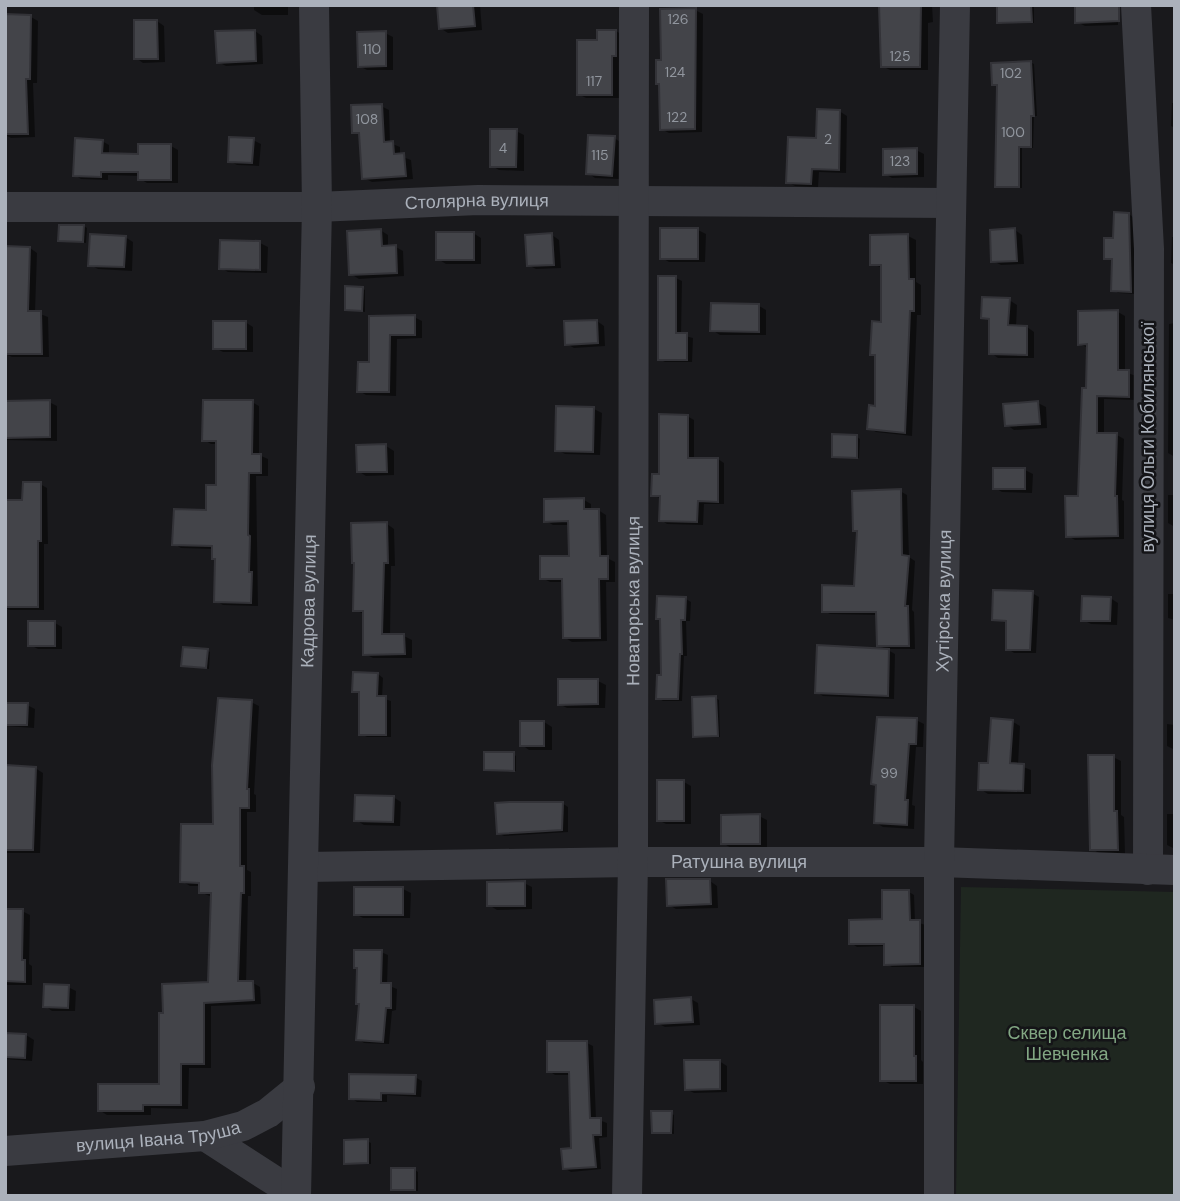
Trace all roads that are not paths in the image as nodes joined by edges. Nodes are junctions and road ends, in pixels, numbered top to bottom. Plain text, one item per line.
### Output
1 (314, 5) edge
2 (634, 5) edge
3 (955, 5) edge
4 (1136, 5) edge
5 (632, 201) junction
6 (950, 203) junction
7 (5, 207) edge
8 (317, 207) junction
9 (632, 862) junction
10 (939, 862) junction
11 (305, 867) junction
12 (1161, 870) edge
13 (300, 1087) junction
14 (205, 1136) junction
15 (5, 1151) edge
16 (289, 1196) edge
17 (296, 1196) edge
18 (627, 1196) edge
19 (939, 1196) edge

1 - 8 street, Кадрова вулиця
2 - 5 street, Новаторська вулиця
3 - 6 street, Хутірська вулиця
4 - 12 street, вулиця Ольги Кобилянської
5 - 6 street, Столярна вулиця
5 - 8 street, Столярна вулиця
5 - 9 street, Новаторська вулиця
6 - 10 street, Хутірська вулиця
7 - 8 street, Столярна вулиця
8 - 11 street, Кадрова вулиця
9 - 10 street, Ратушна вулиця
9 - 11 street, Ратушна вулиця
9 - 18 street, Новаторська вулиця
10 - 12 street, Ратушна вулиця
10 - 19 street, Хутірська вулиця
11 - 13 street, Кадрова вулиця
13 - 14 street, вулиця Івана Труша
13 - 17 street, Кадрова вулиця
14 - 15 street, вулиця Івана Труша
14 - 16 street

